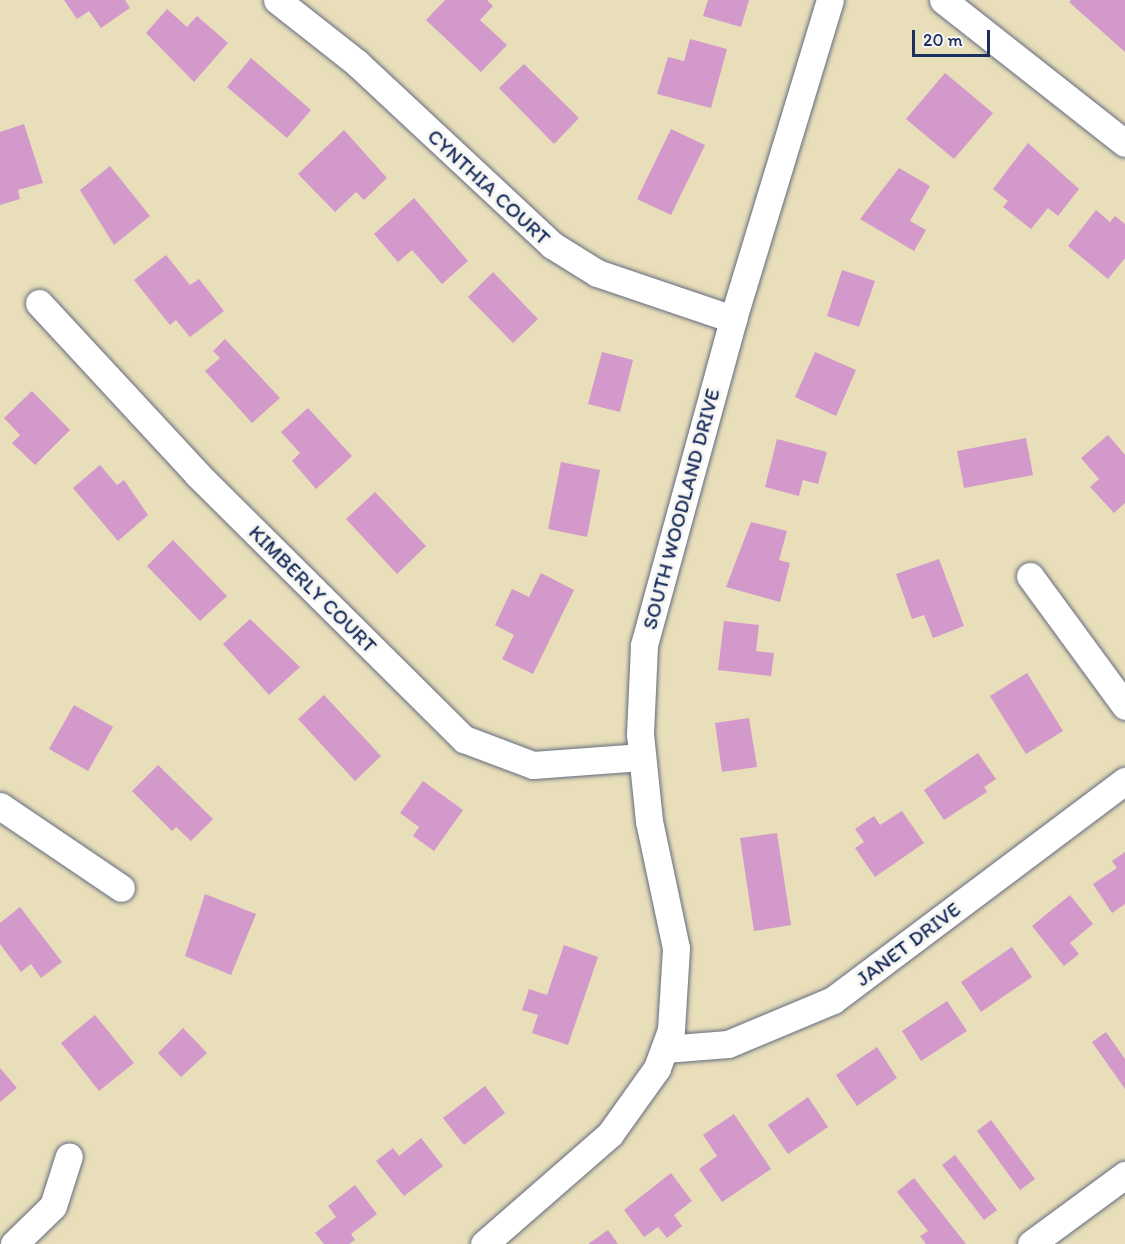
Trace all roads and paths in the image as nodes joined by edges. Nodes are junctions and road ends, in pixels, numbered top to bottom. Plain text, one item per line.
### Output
1 (277, 0) edge
2 (830, 0) edge
3 (943, 0) edge
4 (1125, 143) edge
5 (39, 303) dead end
6 (733, 318) junction
7 (1030, 576) dead end
8 (1125, 706) edge
9 (642, 757) junction
10 (1125, 781) edge
11 (0, 807) edge
12 (121, 888) dead end
13 (665, 1049) junction
14 (69, 1156) dead end
15 (1125, 1175) edge
16 (14, 1244) edge
17 (484, 1244) edge
18 (1031, 1244) edge

1 - 6 street, CYNTHIA COURT
2 - 6 street, SOUTH WOODLAND DRIVE
3 - 4 street
5 - 9 street, KIMBERLY COURT
6 - 9 street, SOUTH WOODLAND DRIVE
7 - 8 street
9 - 13 street, SOUTH WOODLAND DRIVE
10 - 13 street, JANET DRIVE
11 - 12 street
13 - 17 street, SOUTH WOODLAND DRIVE
14 - 16 street
15 - 18 street

